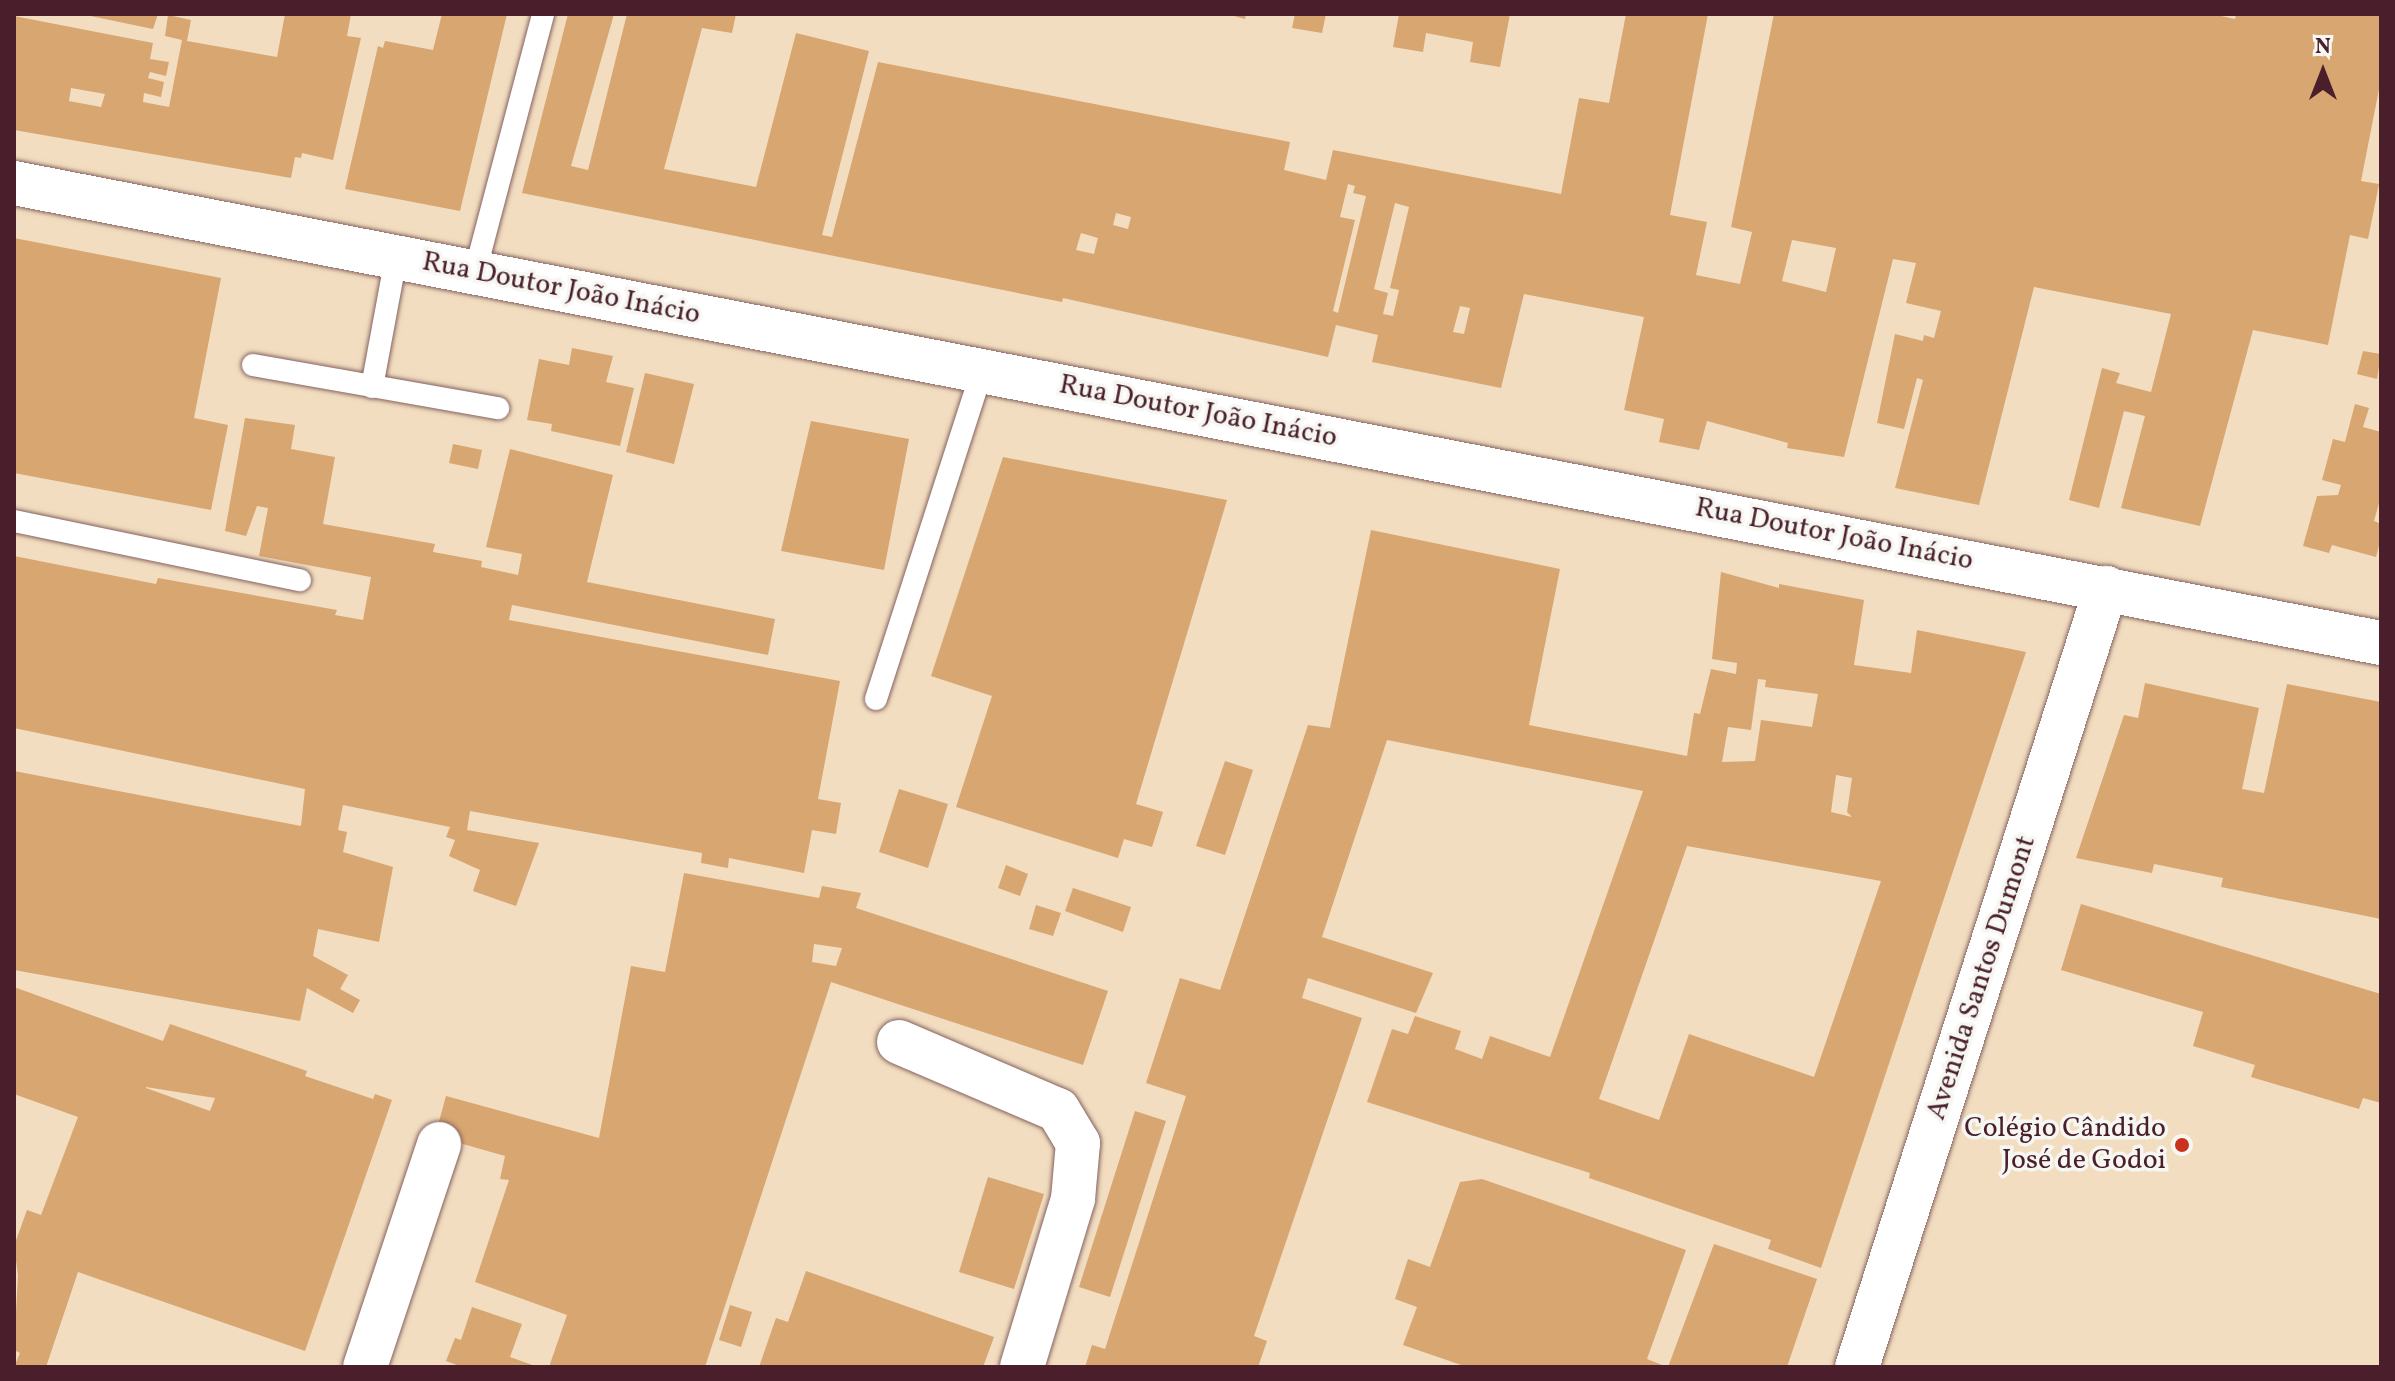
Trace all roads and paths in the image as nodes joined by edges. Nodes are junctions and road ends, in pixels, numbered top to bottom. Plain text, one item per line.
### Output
1 (543, 14) edge
2 (14, 183) edge
3 (396, 258) junction
4 (475, 272) junction
5 (253, 365) dead end
6 (982, 370) junction
7 (372, 387) junction
8 (498, 408) dead end
9 (14, 521) edge
10 (300, 580) dead end
11 (2106, 588) junction
12 (2381, 643) edge
13 (876, 699) dead end
14 (899, 1042) dead end
15 (439, 1144) dead end
16 (365, 1367) edge
17 (1022, 1367) edge
18 (1857, 1367) edge

1 - 4 lane
2 - 3 street, Rua Doutor João Inácio
3 - 4 street, Rua Doutor João Inácio
3 - 7 lane
4 - 6 street, Rua Doutor João Inácio
5 - 7 lane
6 - 11 street, Rua Doutor João Inácio
6 - 13 lane
7 - 8 lane
9 - 10 lane
11 - 12 street, Rua Doutor João Inácio
11 - 18 street, Avenida Santos Dumont
14 - 17 street
15 - 16 street

